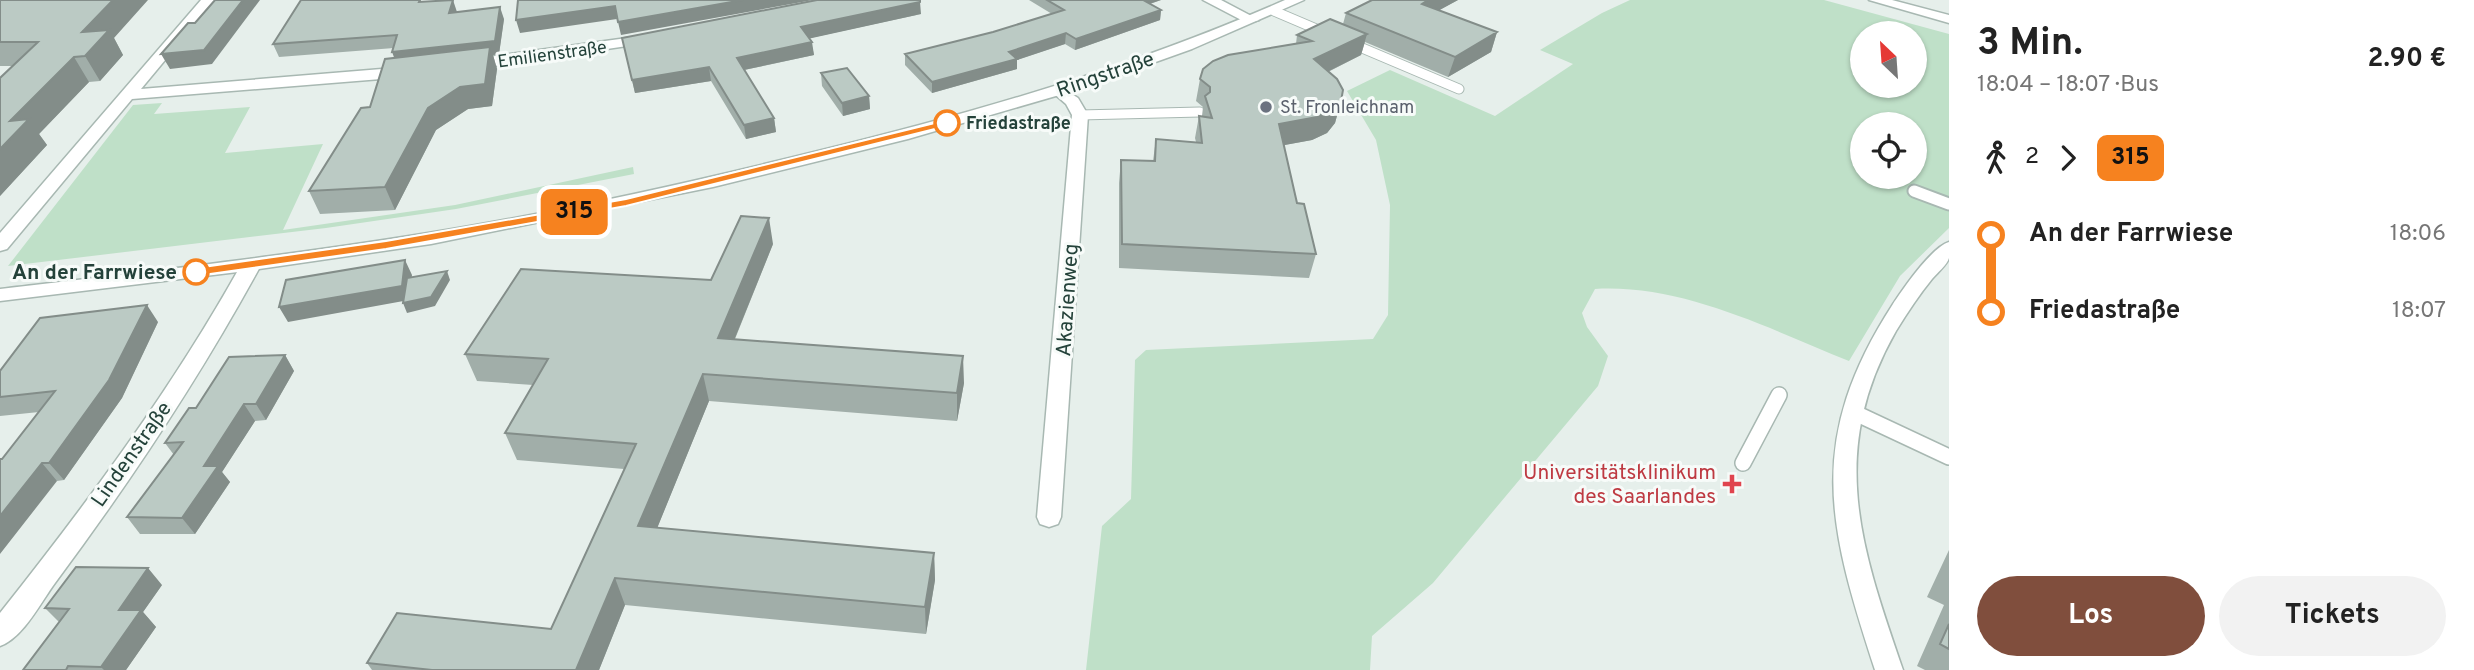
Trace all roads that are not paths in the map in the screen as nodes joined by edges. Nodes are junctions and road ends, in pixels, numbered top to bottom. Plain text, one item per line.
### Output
1 (208, 0) edge
2 (1210, 0) edge
3 (1297, 0) edge
4 (1876, 0) edge
5 (1916, 0) edge
6 (1949, 9) edge
7 (1273, 11) junction
8 (1949, 19) edge
9 (1252, 20) junction
10 (663, 36) edge
11 (449, 67) edge
12 (423, 70) edge
13 (1459, 89) dead end
14 (1059, 91) junction
15 (126, 95) junction
16 (1199, 113) edge
17 (1080, 115) junction
18 (1914, 191) dead end
19 (1949, 204) edge
20 (0, 245) edge
21 (1946, 256) edge
22 (251, 265) junction
23 (0, 295) edge
24 (1779, 395) dead end
25 (1853, 412) junction
26 (1949, 457) edge
27 (1743, 463) dead end
28 (1049, 517) dead end
29 (0, 634) edge
30 (1889, 670) edge

1 - 15 street
2 - 9 street
3 - 7 street, Ringstraße
4 - 8 street
5 - 6 street
7 - 9 street, Ringstraße
7 - 13 lane
9 - 14 street, Ringstraße
10 - 11 street, Emilienstraße
12 - 15 street
14 - 17 street
14 - 22 street, Ringstraße
15 - 20 street
16 - 17 lane
17 - 28 street, Akazienweg
18 - 19 lane
21 - 25 street
22 - 23 street, Ringstraße
22 - 29 street, Lindenstraße
24 - 27 lane
25 - 26 lane
25 - 30 street

